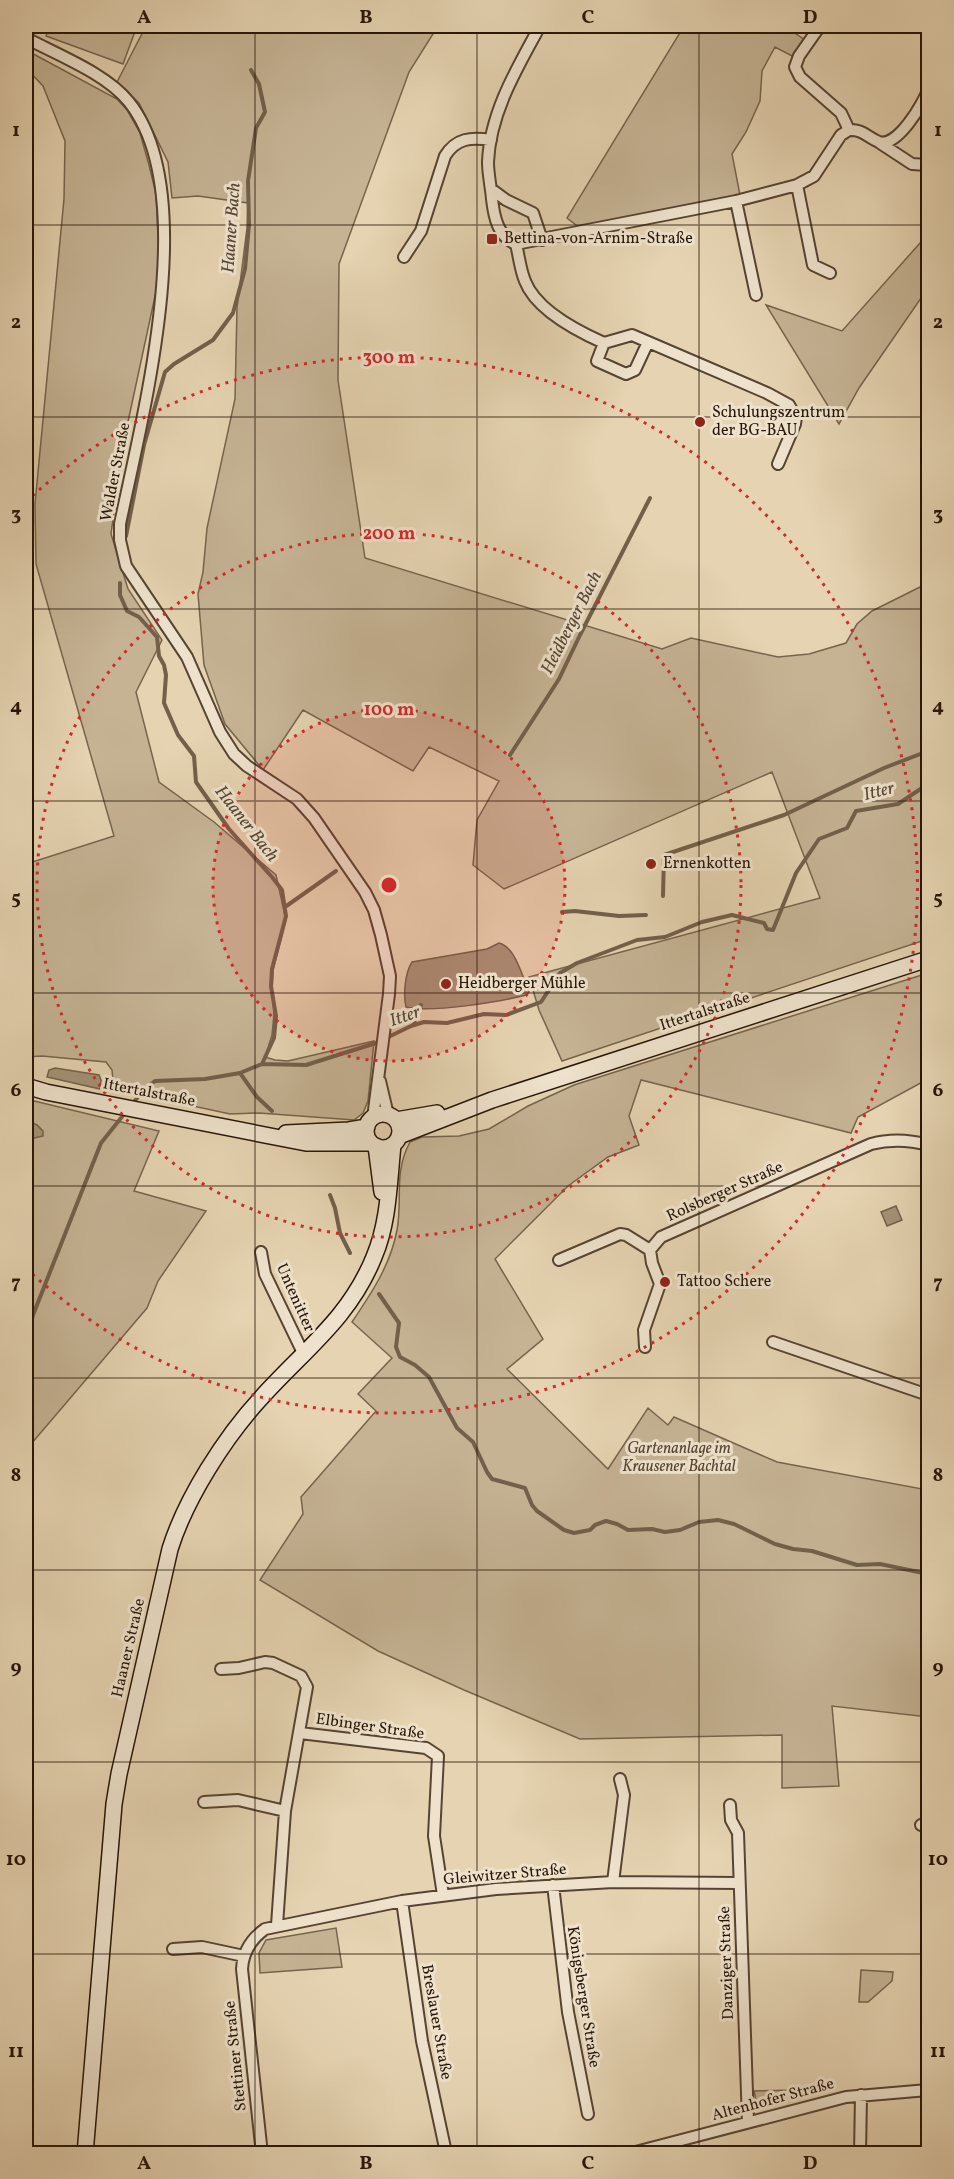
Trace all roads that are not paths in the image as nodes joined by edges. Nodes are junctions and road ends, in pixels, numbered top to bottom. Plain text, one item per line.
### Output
1 (540, 26) edge
2 (820, 26) edge
3 (26, 38) edge
4 (928, 90) edge
5 (849, 130) junction
6 (491, 140) junction
7 (880, 143) junction
8 (927, 165) edge
9 (797, 185) junction
10 (491, 189) junction
11 (736, 201) junction
12 (543, 240) junction
13 (516, 244) junction
14 (404, 257) dead end
15 (830, 273) dead end
16 (756, 295) dead end
17 (648, 342) junction
18 (604, 343) junction
19 (777, 464) dead end
20 (928, 959) edge
21 (378, 1075) junction
22 (26, 1086) edge
23 (492, 1100) junction
24 (392, 1118) junction
25 (370, 1122) junction
26 (265, 1134) junction
27 (396, 1140) junction
28 (373, 1144) junction
29 (928, 1145) edge
30 (386, 1219) junction
31 (650, 1250) junction
32 (261, 1252) dead end
33 (559, 1260) dead end
34 (773, 1342) dead end
35 (645, 1347) dead end
36 (304, 1355) junction
37 (928, 1395) edge
38 (221, 1669) dead end
39 (300, 1732) junction
40 (620, 1779) dead end
41 (204, 1802) dead end
42 (730, 1805) dead end
43 (285, 1811) junction
44 (613, 1882) junction
45 (739, 1883) junction
46 (554, 1885) junction
47 (443, 1895) junction
48 (402, 1901) junction
49 (277, 1925) junction
50 (172, 1949) dead end
51 (244, 1956) junction
52 (928, 2090) edge
53 (861, 2095) junction
54 (588, 2114) dead end
55 (748, 2122) junction
56 (445, 2148) dead end
57 (85, 2154) edge
58 (262, 2154) edge
59 (628, 2154) edge
60 (860, 2154) edge

1 - 6 street
2 - 5 street
3 - 21 street, Walder Straße
4 - 7 street
5 - 7 street
5 - 9 street
6 - 10 street
6 - 14 street
7 - 8 street
9 - 11 street
9 - 15 street
10 - 12 street
10 - 13 street
11 - 12 street
11 - 16 street
12 - 13 street
13 - 18 street
17 - 18 street
17 - 18 street
17 - 19 street
20 - 23 main road, Ittertalstraße
21 - 24 street
21 - 25 street
22 - 26 main road, Ittertalstraße
23 - 24 main road, Ittertalstraße
23 - 27 main road, Ittertalstraße
24 - 25 main road, Ittertalstraße
24 - 27 main road
25 - 26 main road, Ittertalstraße
25 - 28 main road
26 - 28 main road, Ittertalstraße
27 - 28 main road, Ittertalstraße
27 - 30 main road, Haaner Straße
28 - 30 main road, Haaner Straße
29 - 31 street, Rolsberger Straße
30 - 36 main road, Haaner Straße
31 - 33 street
31 - 35 street
32 - 36 street, Untenitter
34 - 37 street
36 - 57 main road, Haaner Straße
38 - 39 street
39 - 43 street
39 - 47 street, Elbinger Straße
40 - 44 street
41 - 43 street
42 - 45 street, Danziger Straße
43 - 49 street
44 - 45 street, Gleiwitzer Straße
44 - 46 street, Gleiwitzer Straße
45 - 55 street, Danziger Straße
46 - 47 street, Gleiwitzer Straße
46 - 54 street, Königsberger Straße
47 - 48 street, Gleiwitzer Straße
48 - 49 street, Gleiwitzer Straße
48 - 56 street, Breslauer Straße
49 - 51 street
50 - 51 street
51 - 58 street, Stettiner Straße
52 - 53 street, Altenhofer Straße
53 - 55 street, Altenhofer Straße
53 - 60 street
55 - 59 street, Altenhofer Straße

